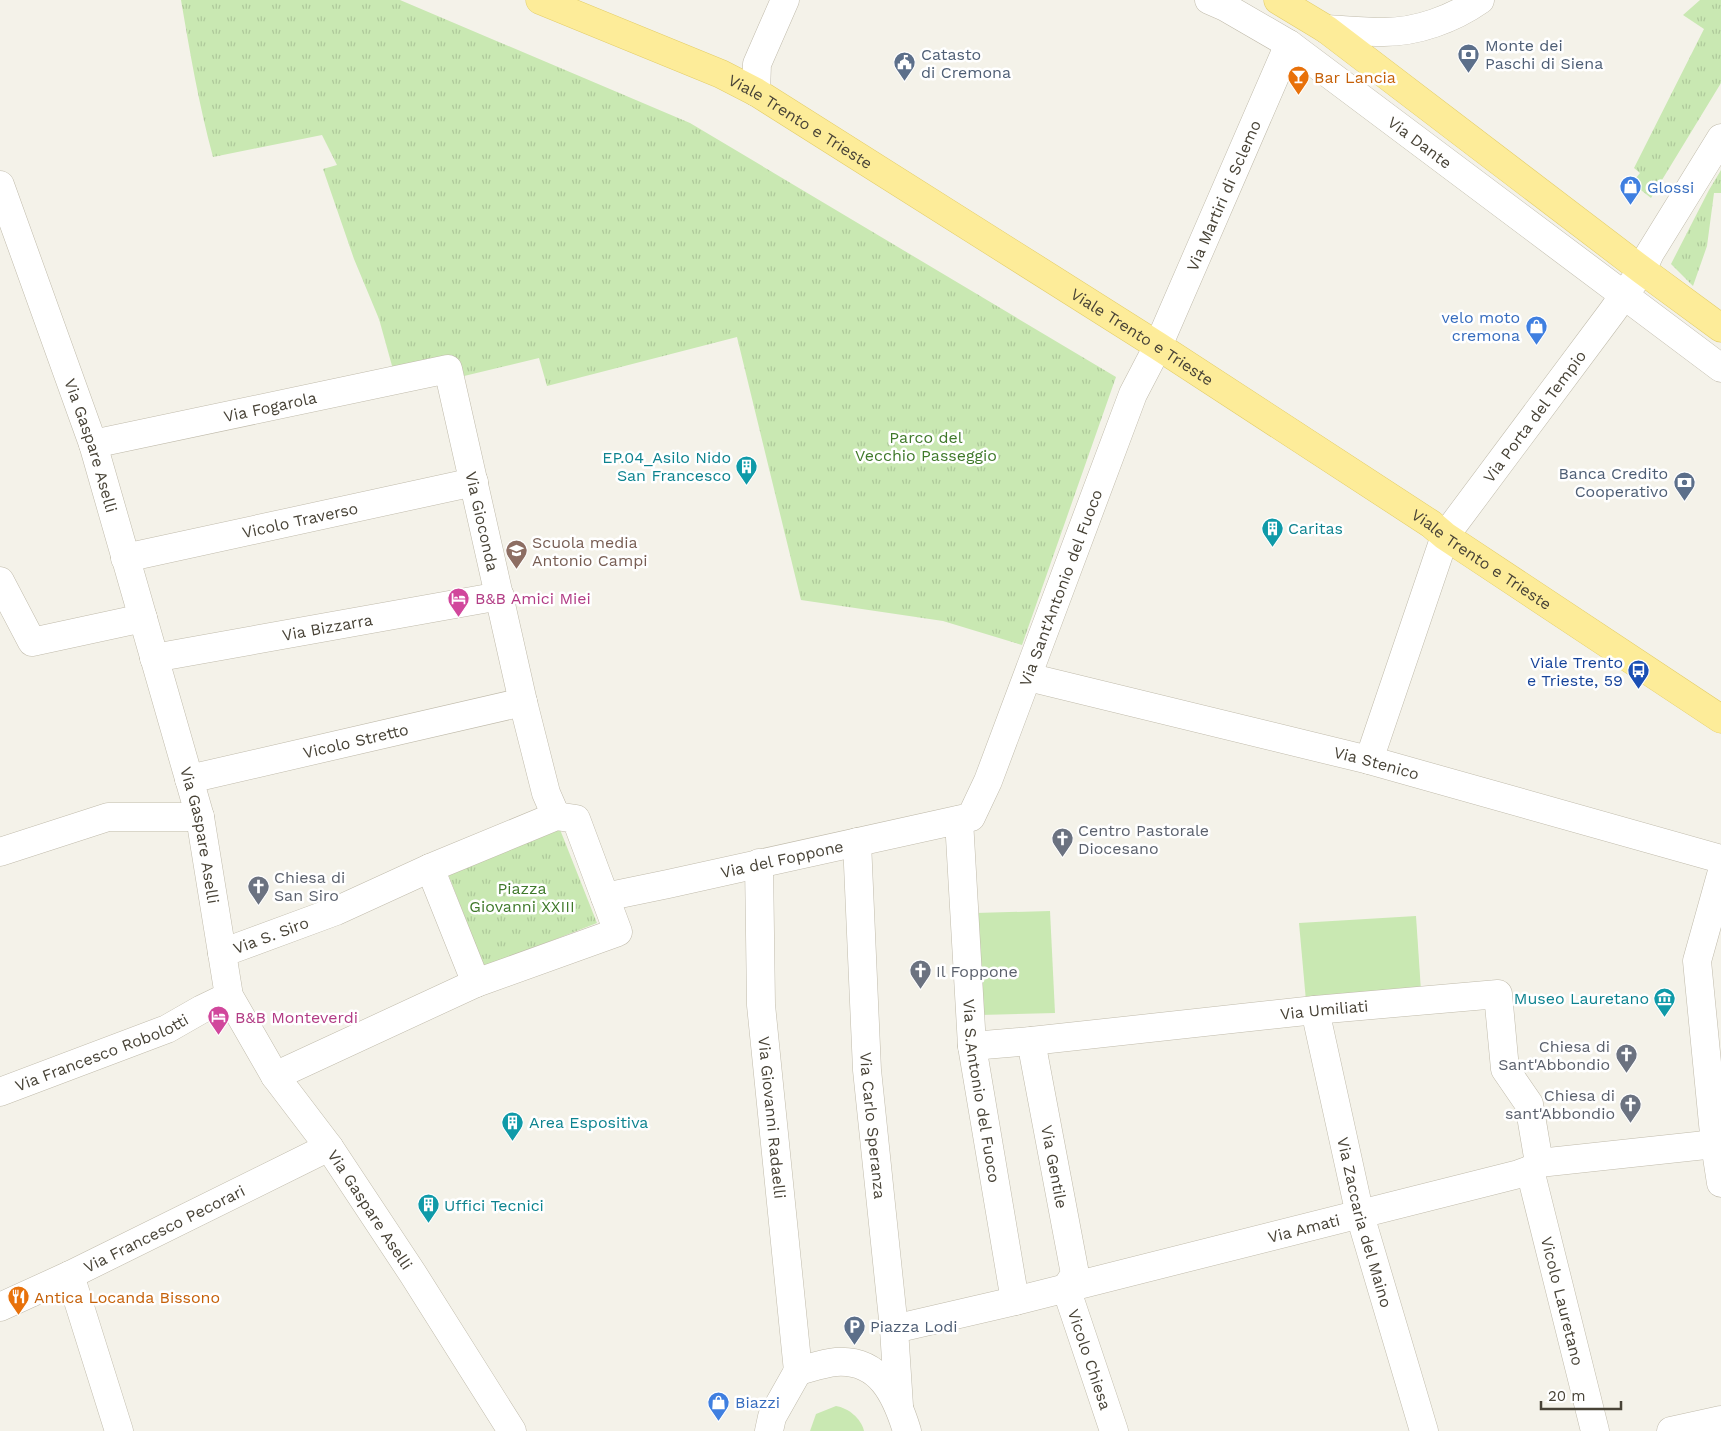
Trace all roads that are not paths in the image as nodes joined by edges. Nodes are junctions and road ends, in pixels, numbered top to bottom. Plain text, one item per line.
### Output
1 (540, 0) edge
2 (766, 0) edge
3 (786, 0) edge
4 (1209, 0) edge
5 (1278, 0) edge
6 (1480, 0) edge
7 (1326, 29) junction
8 (1289, 44) junction
9 (721, 74) junction
10 (756, 92) junction
11 (1721, 138) edge
12 (0, 185) edge
13 (1642, 270) junction
14 (1624, 296) junction
15 (1721, 328) edge
16 (1158, 346) junction
17 (1721, 368) edge
18 (448, 369) joint
19 (93, 444) junction
20 (474, 482) junction
21 (1445, 536) junction
22 (126, 558) junction
23 (0, 581) edge
24 (500, 596) junction
25 (143, 618) junction
26 (154, 658) junction
27 (1028, 677) junction
28 (523, 702) junction
29 (1721, 719) edge
30 (1369, 760) junction
31 (189, 779) junction
32 (556, 816) junction
33 (200, 817) junction
34 (959, 820) junction
35 (857, 842) junction
36 (0, 852) edge
37 (1721, 859) edge
38 (759, 863) junction
39 (430, 868) junction
40 (1721, 875) edge
41 (605, 897) junction
42 (222, 954) junction
43 (476, 983) junction
44 (229, 996) junction
45 (1315, 1010) junction
46 (1031, 1041) junction
47 (972, 1046) junction
48 (276, 1076) junction
49 (0, 1092) edge
50 (1715, 1144) junction
51 (329, 1147) junction
52 (1534, 1166) junction
53 (1721, 1183) edge
54 (1360, 1215) junction
55 (70, 1275) junction
56 (1066, 1288) junction
57 (1015, 1301) junction
58 (0, 1306) edge
59 (894, 1329) junction
60 (798, 1371) junction
61 (903, 1419) edge
62 (1721, 1420) edge
63 (119, 1431) edge
64 (512, 1431) edge
65 (770, 1431) edge
66 (1114, 1431) edge
67 (1424, 1431) edge
68 (1595, 1431) edge
69 (1671, 1431) edge

1 - 9 main road, Viale Trento e Trieste
2 - 9 street
3 - 10 street
4 - 8 street, Via Dante
5 - 7 main road, Via Dante
6 - 7 street
7 - 13 main road, Via Dante
8 - 14 street, Via Dante
8 - 16 street, Via Martiri di Sclemo
9 - 10 main road, Viale Trento e Trieste
10 - 16 main road, Viale Trento e Trieste
11 - 13 street
12 - 19 street, Via Gaspare Aselli
13 - 14 street
13 - 15 main road, Via Dante
14 - 17 street, Via Dante
14 - 21 street, Via Porta del Tempio
16 - 21 main road, Viale Trento e Trieste
16 - 27 street, Via Sant'Antonio del Fuoco
18 - 19 street, Via Fogarola
18 - 20 street, Via Gioconda
19 - 22 street, Via Gaspare Aselli
20 - 22 street, Vicolo Traverso
20 - 24 street, Via Gioconda
21 - 29 main road, Viale Trento e Trieste
21 - 30 street, Via Porta del Tempio
22 - 25 street, Via Gaspare Aselli
23 - 25 street
24 - 26 street, Via Bizzarra
24 - 28 street, Via Gioconda
25 - 26 street, Via Gaspare Aselli
26 - 31 street, Via Gaspare Aselli
27 - 30 street, Via Stenico
27 - 34 street, Via Sant'Antonio del Fuoco
28 - 31 street, Vicolo Stretto
28 - 32 street, Via Gioconda
30 - 37 street, Via Stenico
31 - 33 street, Via Gaspare Aselli
32 - 39 street
32 - 41 street
33 - 36 street
33 - 42 street, Via Gaspare Aselli
34 - 35 street, Via del Foppone
34 - 47 street, Via S.Antonio del Fuoco
35 - 38 street, Via del Foppone
35 - 59 street, Via Carlo Speranza
38 - 41 street, Via del Foppone
38 - 60 street, Via Giovanni Radaelli
39 - 42 street, Via S. Siro
39 - 43 street
40 - 50 street
41 - 43 street
42 - 44 street, Via Gaspare Aselli
43 - 48 street
44 - 48 street, Via Gaspare Aselli
44 - 49 street, Via Francesco Robolotti
45 - 46 street, Via Umiliati
45 - 52 street, Via Umiliati
45 - 54 street, Via Zaccaria del Maino
46 - 47 street, Via Umiliati
46 - 56 street, Via Gentile
47 - 57 street, Via S.Antonio del Fuoco
48 - 51 street, Via Gaspare Aselli
50 - 52 street, Via Amati
50 - 53 street
51 - 55 street, Via Francesco Pecorari
51 - 64 street, Via Gaspare Aselli
52 - 54 street, Via Amati
52 - 68 street, Vicolo Lauretano
54 - 56 street, Via Amati
54 - 67 street, Via Zaccaria del Maino
55 - 58 street, Via Francesco Pecorari
55 - 63 street
56 - 57 street, Via Amati
56 - 66 street, Vicolo Chiesa
57 - 59 street, Via Amati
59 - 61 street, Via Carlo Speranza
60 - 61 street
60 - 65 street
62 - 69 street

